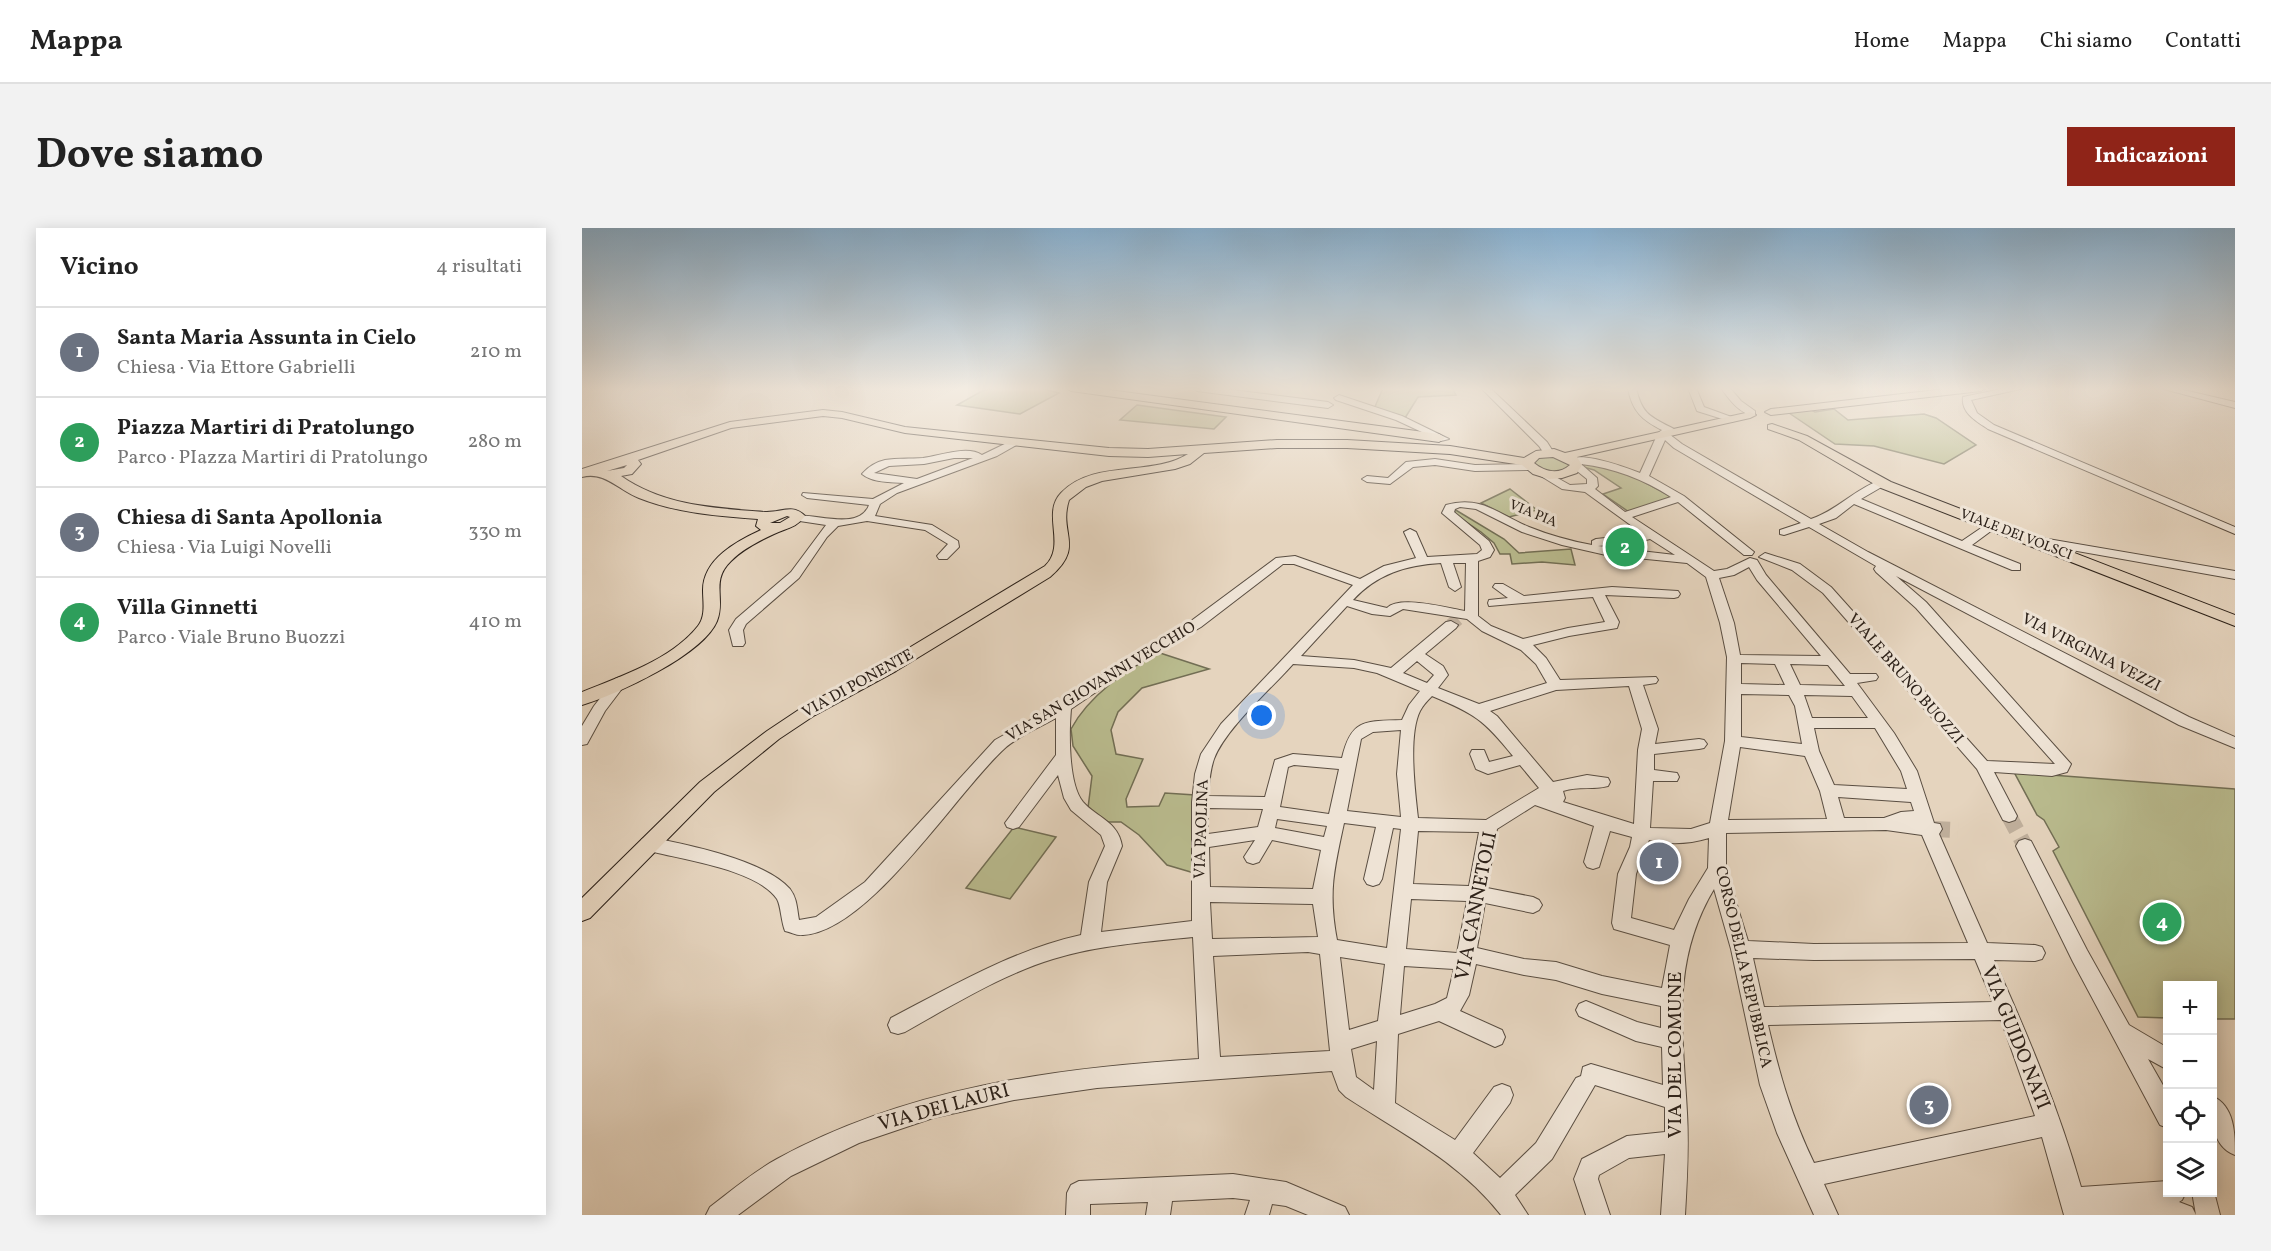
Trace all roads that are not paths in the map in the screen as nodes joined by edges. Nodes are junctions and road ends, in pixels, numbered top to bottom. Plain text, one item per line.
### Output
1 (701, 434) edge
2 (942, 434) edge
3 (1412, 434) edge
4 (1433, 434) edge
5 (1533, 434) edge
6 (1660, 434) edge
7 (1666, 434) edge
8 (1669, 434) edge
9 (1793, 434) edge
10 (1799, 434) edge
11 (2008, 434) edge
12 (1803, 438) junction
13 (1444, 439) junction
14 (1015, 442) junction
15 (1253, 446) junction
16 (1201, 449) junction
17 (1168, 452) junction
18 (1549, 453) junction
19 (988, 456) junction
20 (1572, 460) junction
21 (1183, 463) junction
22 (1532, 464) junction
23 (627, 469) junction
24 (607, 471) junction
25 (582, 474) edge
26 (1117, 474) junction
27 (1643, 477) junction
28 (1367, 479) dead end
29 (916, 481) junction
30 (1881, 483) junction
31 (1588, 489) junction
32 (807, 495) dead end
33 (1680, 498) junction
34 (1853, 500) junction
35 (875, 502) junction
36 (1623, 516) junction
37 (866, 518) junction
38 (766, 521) junction
39 (795, 521) joint
40 (835, 524) junction
41 (1811, 524) junction
42 (1991, 526) junction
43 (2235, 531) edge
44 (1410, 532) dead end
45 (1784, 532) dead end
46 (1651, 535) junction
47 (2028, 540) junction
48 (1596, 543) dead end
49 (1963, 545) junction
50 (1864, 555) junction
51 (943, 556) dead end
52 (1446, 559) junction
53 (1755, 559) junction
54 (1472, 560) junction
55 (1689, 560) junction
56 (2101, 560) junction
57 (1423, 561) junction
58 (2149, 561) junction
59 (2128, 563) junction
60 (2016, 567) dead end
61 (1712, 575) junction
62 (1906, 575) junction
63 (2235, 575) edge
64 (1894, 580) junction
65 (2137, 582) junction
66 (1362, 584) junction
67 (1455, 587) dead end
68 (1499, 587) dead end
69 (1933, 591) junction
70 (1597, 592) junction
71 (1674, 594) dead end
72 (1914, 597) junction
73 (1521, 600) junction
74 (1346, 602) junction
75 (1494, 603) dead end
76 (1460, 619) junction
77 (2235, 621) edge
78 (738, 643) dead end
79 (1522, 644) junction
80 (1416, 654) junction
81 (1734, 659) junction
82 (1780, 659) junction
83 (1291, 660) junction
84 (1832, 661) junction
85 (1394, 674) junction
86 (1871, 677) dead end
87 (1651, 680) dead end
88 (1635, 681) junction
89 (620, 682) junction
90 (1555, 685) junction
91 (1851, 686) junction
92 (1431, 689) junction
93 (1734, 689) junction
94 (1796, 692) junction
95 (582, 699) edge
96 (1478, 710) junction
97 (1060, 715) junction
98 (1807, 723) junction
99 (1879, 723) junction
100 (1409, 724) junction
101 (582, 740) edge
102 (1732, 741) junction
103 (1649, 743) junction
104 (2235, 743) edge
105 (1699, 744) dead end
106 (1811, 751) junction
107 (1478, 754) dead end
108 (1063, 757) junction
109 (1524, 758) junction
110 (1347, 764) junction
111 (1983, 766) junction
112 (1646, 775) junction
113 (1671, 777) dead end
114 (1602, 782) dead end
115 (1552, 790) junction
116 (1915, 790) junction
117 (1828, 791) junction
118 (1533, 798) junction
119 (1200, 802) junction
120 (1271, 808) junction
121 (1564, 808) junction
122 (2009, 816) tunnel mouth
123 (1337, 818) junction
124 (1604, 821) junction
125 (1386, 822) junction
126 (1013, 823) dead end
127 (1410, 824) junction
128 (1837, 825) junction
129 (1928, 825) junction
130 (1489, 826) junction
131 (1718, 827) junction
132 (1265, 832) junction
133 (1641, 833) junction
134 (1200, 842) junction
135 (648, 844) junction
136 (1331, 845) junction
137 (2025, 846) tunnel mouth
138 (1253, 857) dead end
139 (1593, 861) dead end
140 (1717, 869) junction
141 (1373, 879) dead end
142 (1403, 891) junction
143 (1200, 894) junction
144 (1478, 894) junction
145 (1321, 897) junction
146 (1533, 905) dead end
147 (582, 912) edge
148 (1200, 928) junction
149 (1680, 940) junction
150 (1090, 943) junction
151 (1329, 947) junction
152 (1203, 948) junction
153 (1741, 949) junction
154 (1980, 950) junction
155 (2035, 953) dead end
156 (1395, 957) junction
157 (1467, 958) junction
158 (1672, 999) junction
159 (1586, 1010) dead end
160 (2008, 1011) junction
161 (1440, 1012) junction
162 (1756, 1016) junction
163 (898, 1025) dead end
164 (1388, 1028) junction
165 (2122, 1031) junction
166 (1495, 1037) dead end
167 (1672, 1040) junction
168 (1340, 1052) junction
169 (2163, 1057) edge
170 (1202, 1070) junction
171 (1502, 1095) dead end
172 (1675, 1099) junction
173 (1384, 1108) junction
174 (2163, 1108) edge
175 (2217, 1115) edge
176 (2049, 1124) junction
177 (1675, 1142) junction
178 (2235, 1144) edge
179 (1459, 1154) junction
180 (1807, 1176) junction
181 (1161, 1189) junction
182 (1265, 1189) junction
183 (1500, 1194) junction
184 (2163, 1194) edge
185 (2205, 1197) edge
186 (1078, 1204) edge
187 (2074, 1210) edge
188 (718, 1215) edge
189 (1158, 1215) edge
190 (1257, 1215) edge
191 (1337, 1215) edge
192 (1516, 1215) edge
193 (1598, 1215) edge
194 (1673, 1215) edge
195 (1826, 1215) edge
196 (2184, 1215) edge
197 (2208, 1215) edge

1 - 23 main road
2 - 14 main road
3 - 13 main road
4 - 13 street
5 - 18 street
6 - 20 main road
7 - 27 street
8 - 41 street
9 - 12 main road, VIALE DEI VOLSCI
10 - 12 main road, VIALE DEI VOLSCI
11 - 43 street
12 - 30 main road, VIALE DEI VOLSCI
13 - 22 main road
14 - 17 main road
14 - 19 street
15 - 16 main road
15 - 21 main road
15 - 22 main road
16 - 17 main road
16 - 21 main road, VIA DI PONENTE
17 - 26 main road, VIA DI PONENTE
18 - 20 main road
18 - 22 main road
19 - 29 street
19 - 29 street
20 - 22 main road
20 - 27 street, VIA GUIDO NATI
20 - 31 street
21 - 26 main road, VIA DI PONENTE
22 - 28 street
22 - 31 street
23 - 24 main road
23 - 24 main road
23 - 38 main road
24 - 25 main road
26 - 135 main road, VIA DI PONENTE
27 - 33 street, VIA GUIDO NATI
29 - 35 street
30 - 34 street
30 - 42 main road, VIALE DEI VOLSCI
31 - 36 street
32 - 35 street
33 - 36 street
33 - 53 street, VIA GUIDO NATI
34 - 41 street
34 - 49 street
35 - 37 street
36 - 46 street
37 - 40 street
37 - 51 street
38 - 39 main road
38 - 89 main road
39 - 40 street
40 - 78 street
41 - 45 street
41 - 50 street
42 - 47 main road, VIALE DEI VOLSCI
42 - 49 street
44 - 57 street
46 - 48 street
46 - 55 street
47 - 56 street
47 - 56 main road, VIALE DEI VOLSCI
49 - 60 street
50 - 62 street, VIA VIRGINIA VEZZI
50 - 64 street
52 - 54 street, VIA PAOLINA
52 - 57 street, VIA PAOLINA
52 - 67 street
53 - 61 street
53 - 84 street, VIA GUIDO NATI
53 - 111 street, VIALE BRUNO BUOZZI
54 - 55 street, VIA PIA
54 - 76 street
55 - 61 street
56 - 58 street
56 - 59 street
56 - 65 main road, VIALE DEI VOLSCI
57 - 66 street, VIA PAOLINA
58 - 59 street
58 - 63 street
59 - 65 street
61 - 81 street, CORSO DELLA REPUBBLICA
62 - 64 street
62 - 69 street, VIA VIRGINIA VEZZI
64 - 72 street
65 - 77 main road, VIALE DEI VOLSCI
66 - 74 street, VIA PAOLINA
66 - 97 street, VIA SAN GIOVANNI VECCHIO
68 - 73 street
69 - 72 street
69 - 104 street, VIA VIRGINIA VEZZI
70 - 71 street
70 - 73 street
70 - 79 street
72 - 111 street
73 - 75 street
74 - 76 street
74 - 83 street, VIA PAOLINA
76 - 79 street
76 - 80 street
79 - 90 street
80 - 85 street
80 - 92 street
81 - 82 street
81 - 93 street, CORSO DELLA REPUBBLICA
82 - 84 street
82 - 94 street
83 - 85 street
83 - 119 street, VIA PAOLINA
84 - 91 street, VIA GUIDO NATI
85 - 92 street
86 - 91 street
87 - 88 street
88 - 90 street
88 - 103 street
89 - 95 main road
89 - 101 street
90 - 96 street
91 - 94 street
91 - 99 street, VIA GUIDO NATI
92 - 96 street
92 - 100 street
93 - 94 street
93 - 102 street, CORSO DELLA REPUBBLICA
94 - 98 street
96 - 109 street
97 - 108 street
97 - 135 street, VIA SAN GIOVANNI VECCHIO
98 - 99 street
98 - 106 street
99 - 116 street, VIA GUIDO NATI
100 - 110 street
100 - 127 street
102 - 106 street
102 - 131 street, CORSO DELLA REPUBBLICA
103 - 105 street
103 - 112 street
106 - 117 street
107 - 109 street
108 - 126 street
108 - 150 street
109 - 115 street
110 - 120 street
110 - 123 street
111 - 122 street, VIALE BRUNO BUOZZI
112 - 113 street
112 - 133 street
114 - 115 street, VIA CANNETOLI
115 - 118 street, VIA CANNETOLI
115 - 121 street
116 - 117 street
116 - 129 street, VIA GUIDO NATI
117 - 128 street
118 - 121 street
118 - 130 street, VIA CANNETOLI
119 - 120 street
119 - 134 street, VIA PAOLINA
120 - 123 street
120 - 132 street
121 - 124 street
123 - 125 street
123 - 136 street
124 - 133 street
124 - 139 street
125 - 127 street
125 - 141 street
127 - 130 street
127 - 142 street
128 - 129 street
128 - 131 street
129 - 154 street, VIA GUIDO NATI
130 - 144 street, VIA CANNETOLI
131 - 133 street
131 - 140 street, CORSO DELLA REPUBBLICA
132 - 134 street
132 - 136 street
132 - 138 street
133 - 149 street
134 - 143 street, VIA PAOLINA
135 - 147 main road, VIA DI PONENTE
136 - 145 street
137 - 165 street
140 - 149 street, VIA DEL COMUNE
140 - 153 street, CORSO DELLA REPUBBLICA
142 - 144 street
142 - 156 street
143 - 145 street
143 - 148 street, VIA PAOLINA
144 - 146 street
144 - 157 street, VIA CANNETOLI
145 - 151 street
148 - 150 street
148 - 152 street, VIA PAOLINA
149 - 158 street, VIA DEL COMUNE
150 - 163 street
151 - 152 street
151 - 156 street
151 - 168 street
152 - 170 street, VIA PAOLINA
153 - 154 street
153 - 162 street, CORSO DELLA REPUBBLICA
154 - 155 street
154 - 160 street, VIA GUIDO NATI
156 - 157 street
156 - 164 street
157 - 158 street
157 - 161 street, VIA CANNETOLI
158 - 167 street, VIA DEL COMUNE
159 - 167 street
160 - 162 street
160 - 176 street, VIA GUIDO NATI
161 - 164 street, VIA CANNETOLI
161 - 166 street
162 - 180 street, CORSO DELLA REPUBBLICA
164 - 168 street, VIA CANNETOLI
164 - 173 street
165 - 169 street
165 - 174 street
167 - 172 street, VIA DEL COMUNE
168 - 170 street, VIA DEI LAURI
168 - 173 street
170 - 188 street, VIA DEI LAURI
171 - 179 street
172 - 177 street, VIA DEL COMUNE
172 - 183 street
173 - 179 street
175 - 178 street
176 - 180 street
176 - 187 street, VIA GUIDO NATI
177 - 193 street
177 - 194 street, VIA DEL COMUNE
179 - 183 street
180 - 195 street, CORSO DELLA REPUBBLICA
181 - 182 street
181 - 186 street
181 - 189 street
182 - 190 street
182 - 191 street
183 - 192 street
184 - 187 street
185 - 197 street
187 - 196 street

